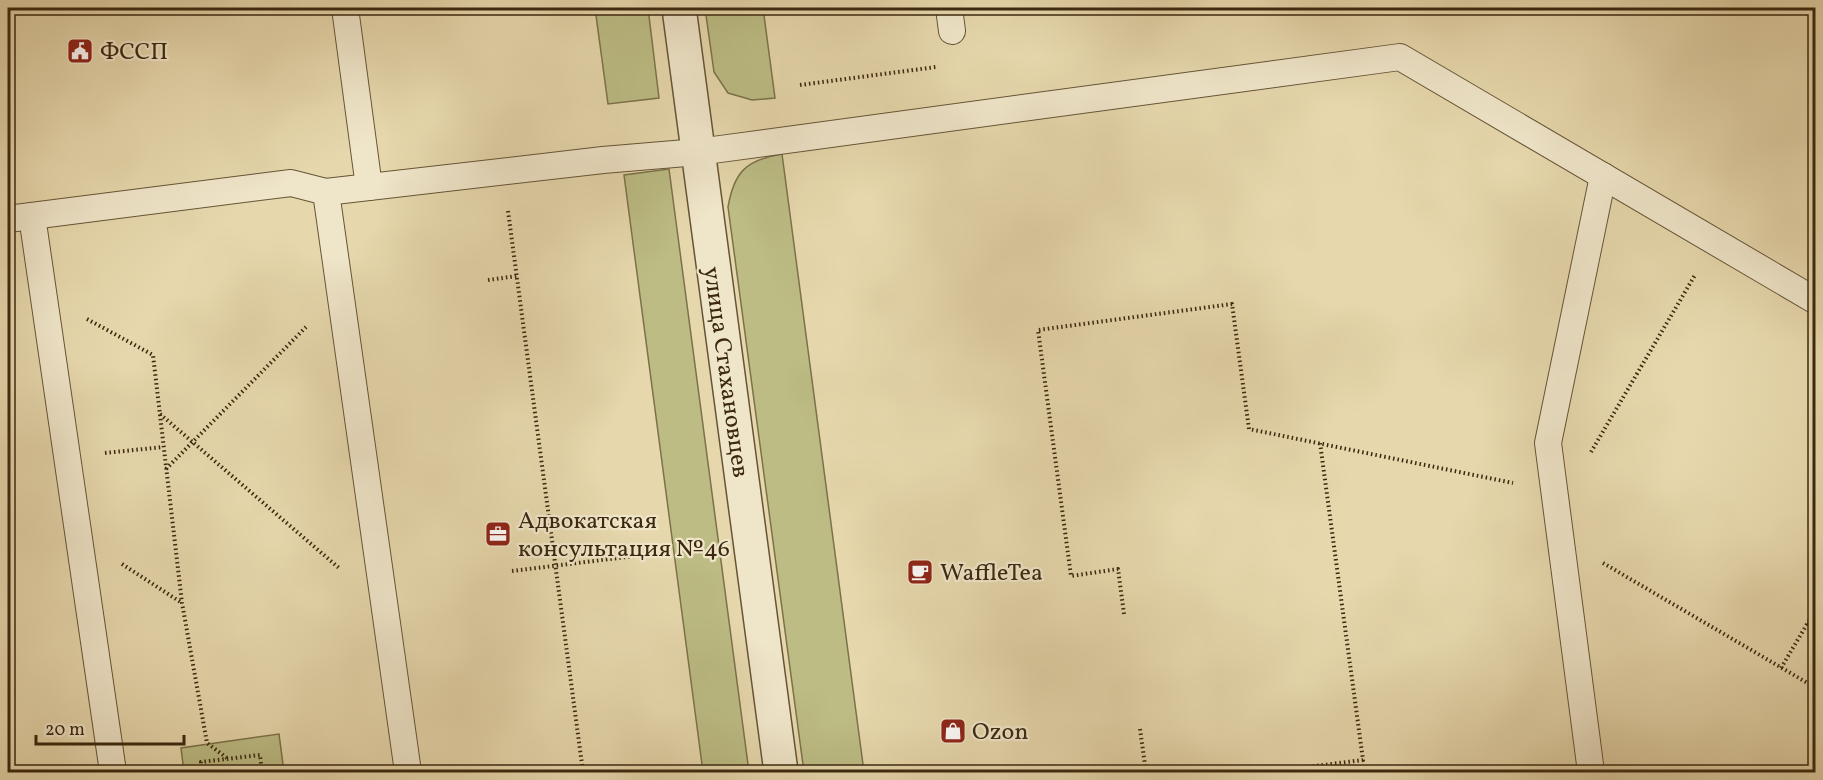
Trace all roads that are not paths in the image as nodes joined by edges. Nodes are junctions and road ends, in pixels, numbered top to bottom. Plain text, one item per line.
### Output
1 (345, 8) edge
2 (678, 8) edge
3 (698, 152) junction
4 (1603, 176) junction
5 (369, 188) junction
6 (326, 192) junction
7 (20, 217) edge
8 (1815, 301) edge
9 (113, 772) edge
10 (408, 772) edge
11 (781, 772) edge
12 (1591, 772) edge

1 - 5 lane
2 - 3 street, улица Стахановцев
3 - 4 lane
3 - 5 lane
3 - 11 street, улица Стахановцев
4 - 8 lane
4 - 12 lane
5 - 6 lane
6 - 7 lane
6 - 10 lane
7 - 9 lane

